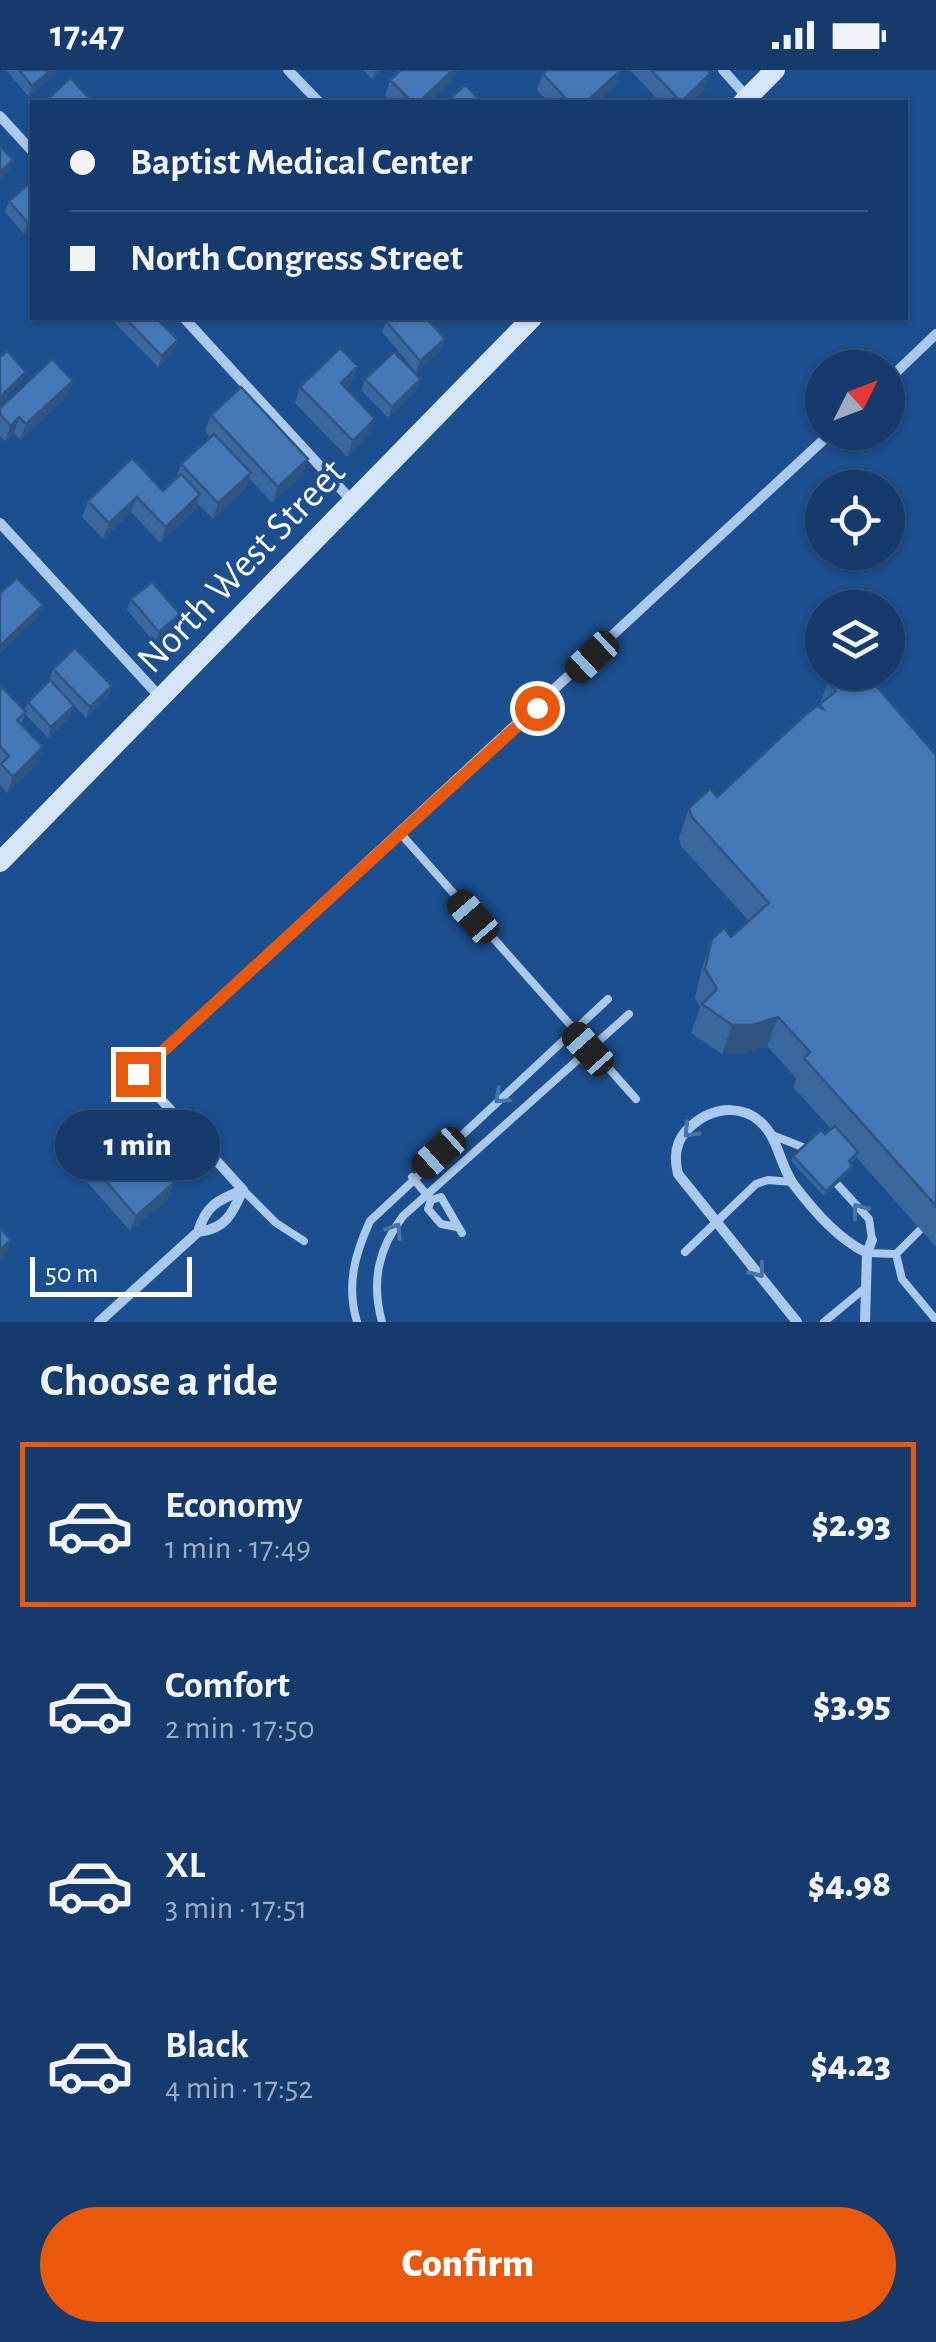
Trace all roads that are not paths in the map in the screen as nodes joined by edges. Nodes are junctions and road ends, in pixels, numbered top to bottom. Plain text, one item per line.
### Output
1 (288, 70) edge
2 (723, 70) edge
3 (775, 70) edge
4 (316, 100) edge
5 (746, 100) edge
6 (0, 116) edge
7 (30, 149) edge
8 (186, 320) edge
9 (524, 320) edge
10 (936, 334) edge
11 (905, 364) edge
12 (813, 450) edge
13 (352, 502) junction
14 (0, 523) edge
15 (160, 697) junction
16 (401, 834) junction
17 (0, 862) edge
18 (608, 999) dead end
19 (628, 1014) dead end
20 (573, 1032) junction
21 (588, 1049) junction
22 (636, 1100) dead end
23 (770, 1134) junction
24 (805, 1148) edge
25 (412, 1177) junction
26 (792, 1182) junction
27 (837, 1184) edge
28 (243, 1190) junction
29 (429, 1197) junction
30 (718, 1222) junction
31 (920, 1230) dead end
32 (198, 1232) junction
33 (872, 1240) joint
34 (304, 1241) dead end
35 (685, 1252) dead end
36 (867, 1254) junction
37 (896, 1254) junction
38 (865, 1288) junction
39 (936, 1320) edge
40 (99, 1322) edge
41 (357, 1322) edge
42 (382, 1322) edge
43 (797, 1322) edge
44 (824, 1322) edge
45 (865, 1322) edge

1 - 4 street
2 - 5 street
3 - 5 street
6 - 7 street
8 - 13 street
9 - 13 street, North West Street
10 - 11 street
12 - 16 street
13 - 15 street, North West Street
14 - 15 street
15 - 17 street, North West Street
16 - 20 lane
16 - 28 street
18 - 20 lane
19 - 21 lane
20 - 21 lane
20 -> 25 lane
21 - 22 lane
21 - 29 lane
23 - 24 lane
23 - 26 street
23 -> 30 street
25 - 29 lane
25 - 41 lane
26 - 30 lane
26 - 36 street
33 -> 27 lane
28 - 32 street
28 - 32 street
28 - 34 lane
29 - 29 lane
42 -> 29 lane
30 - 35 lane
30 -> 43 street
31 - 37 lane
32 - 40 street
33 - 36 street
36 - 37 lane
36 - 38 street
37 - 39 lane
38 - 44 lane
38 - 45 street

